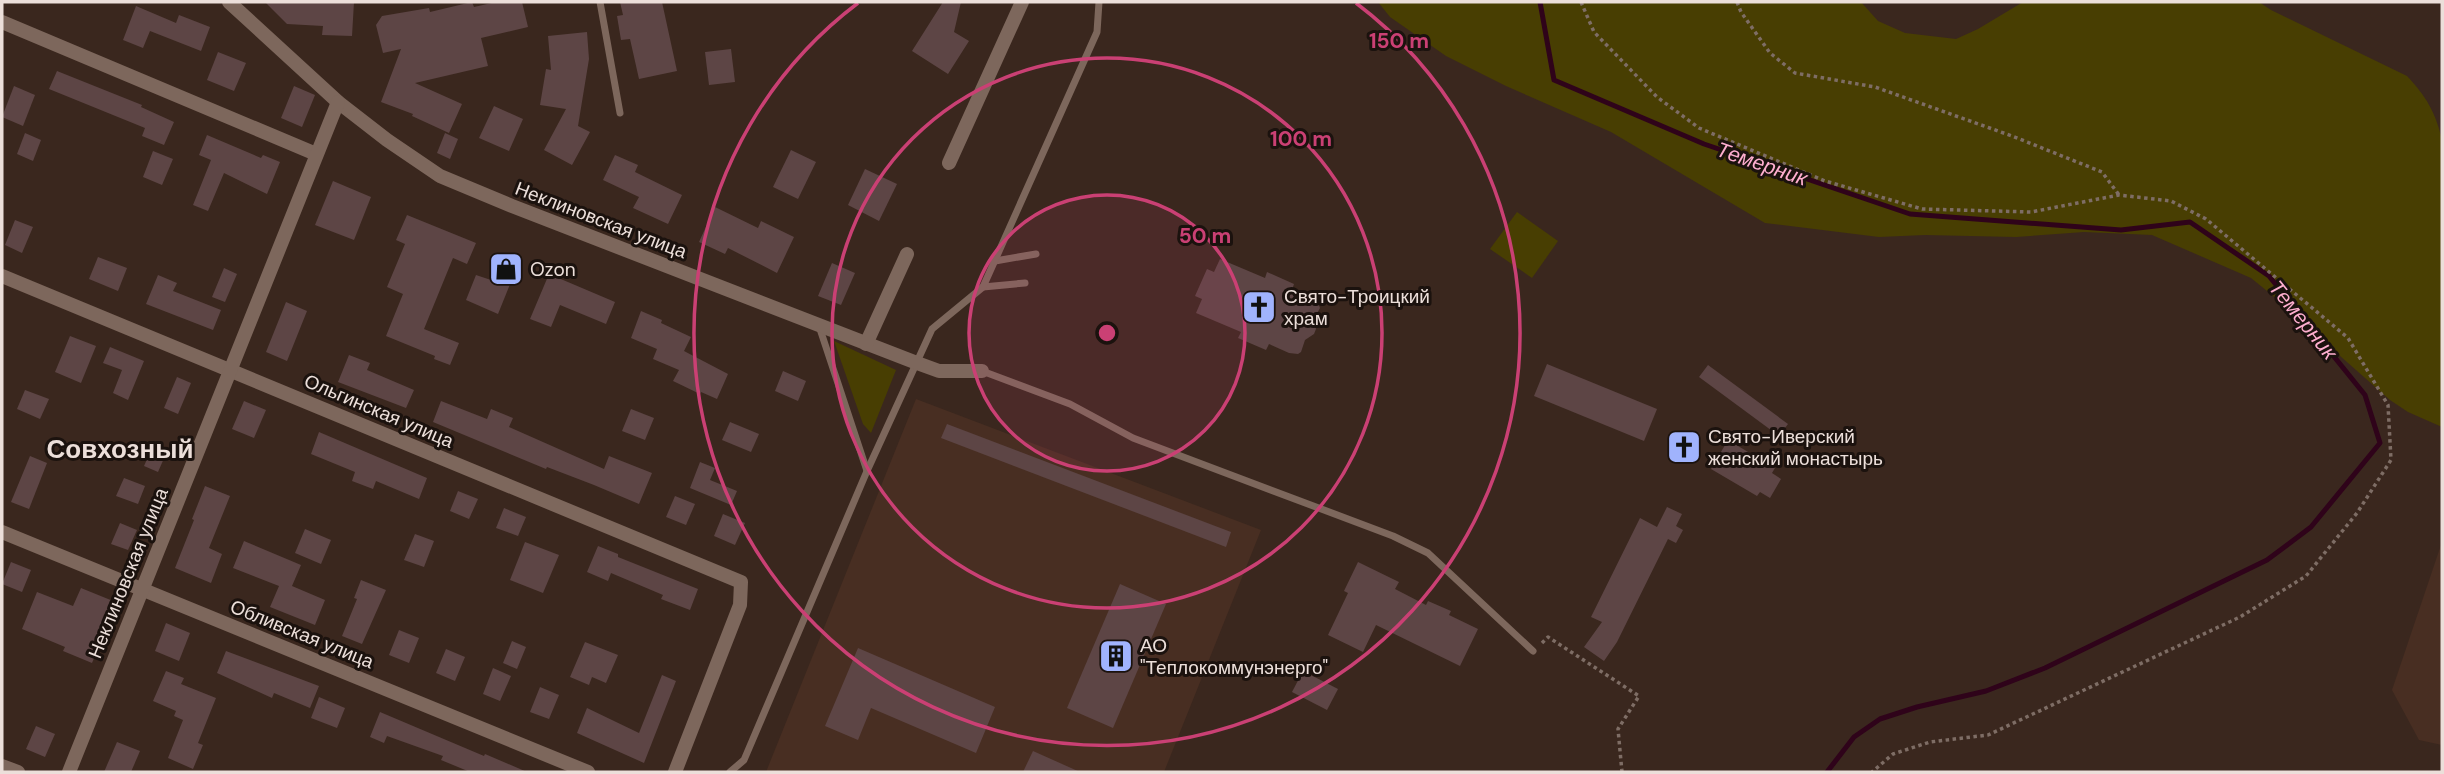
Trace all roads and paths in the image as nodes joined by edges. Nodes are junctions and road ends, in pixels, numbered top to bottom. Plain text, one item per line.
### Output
1 (229, 2) edge
2 (600, 2) edge
3 (1023, 2) edge
4 (1099, 2) edge
5 (1581, 2) edge
6 (1737, 2) edge
7 (2, 22) edge
8 (338, 102) junction
9 (620, 113) dead end
10 (316, 154) junction
11 (949, 163) dead end
12 (2119, 195) junction
13 (907, 254) dead end
14 (1036, 254) dead end
15 (995, 261) junction
16 (2, 276) edge
17 (1025, 283) dead end
18 (983, 287) junction
19 (819, 325) junction
20 (866, 344) junction
21 (917, 363) junction
22 (231, 370) junction
23 (982, 371) joint
24 (867, 471) junction
25 (2, 532) edge
26 (142, 590) junction
27 (1533, 652) joint
28 (2, 766) edge
29 (18, 772) edge
30 (69, 772) edge
31 (588, 772) edge
32 (676, 772) edge
33 (730, 772) edge
34 (1622, 772) edge
35 (1872, 772) edge

1 - 8 street, Неклиновская улица
2 - 9 lane
3 - 11 street
4 - 15 lane
5 - 12 path
6 - 12 path
7 - 10 street
8 - 10 street, Неклиновская улица
8 - 19 street, Неклиновская улица
10 - 22 street, Неклиновская улица
12 - 35 path
13 - 20 street
14 - 15 lane
15 - 18 lane
16 - 22 street, Ольгинская улица
17 - 18 lane
18 - 21 lane
19 - 20 street, Неклиновская улица
19 - 24 lane
20 - 21 street, Неклиновская улица
21 - 23 street, Неклиновская улица
21 - 24 lane
22 - 26 street, Неклиновская улица
22 - 32 street, Ольгинская улица
23 - 27 lane
24 - 33 lane
25 - 26 street, Обливская улица
26 - 30 street, Неклиновская улица
26 - 31 street, Обливская улица
27 - 34 path
28 - 29 street

